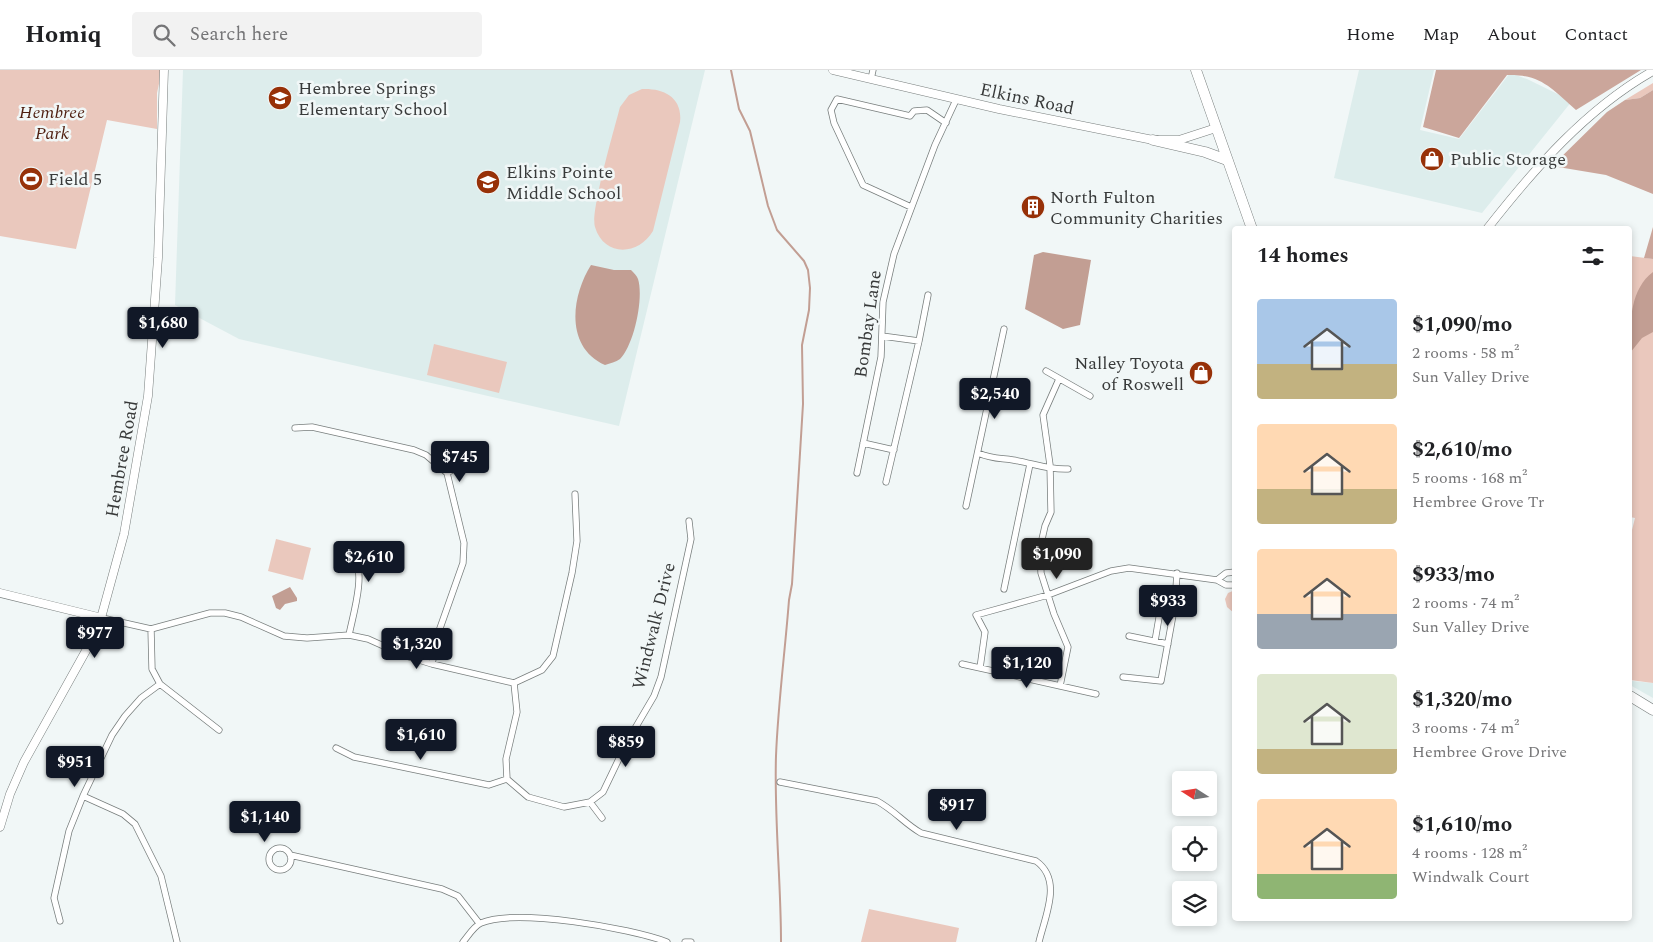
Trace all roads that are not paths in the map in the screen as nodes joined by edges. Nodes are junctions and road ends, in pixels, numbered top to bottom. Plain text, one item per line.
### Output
1 (164, 70) edge
2 (833, 70) edge
3 (873, 70) edge
4 (1196, 70) edge
5 (1653, 71) edge
6 (870, 79) junction
7 (956, 100) junction
8 (946, 123) junction
9 (1216, 128) junction
10 (1153, 140) junction
11 (1228, 160) junction
12 (911, 207) junction
13 (1251, 226) edge
14 (1490, 226) edge
15 (928, 294) dead end
16 (1004, 330) dead end
17 (882, 336) junction
18 (919, 341) junction
19 (1046, 371) dead end
20 (1059, 380) junction
21 (1090, 396) dead end
22 (295, 428) dead end
23 (863, 442) junction
24 (894, 450) junction
25 (978, 453) junction
26 (1030, 464) junction
27 (459, 466) dead end
28 (1068, 469) dead end
29 (1050, 470) junction
30 (857, 473) dead end
31 (447, 474) junction
32 (886, 482) dead end
33 (575, 494) dead end
34 (966, 506) dead end
35 (688, 520) dead end
36 (341, 547) dead end
37 (1232, 572) edge
38 (1177, 573) junction
39 (1218, 580) junction
40 (1232, 585) edge
41 (1004, 589) dead end
42 (0, 593) edge
43 (1048, 595) junction
44 (1175, 604) junction
45 (102, 618) junction
46 (151, 629) junction
47 (349, 635) junction
48 (1129, 636) dead end
49 (1155, 641) junction
50 (1168, 644) junction
51 (432, 664) junction
52 (962, 664) dead end
53 (980, 668) junction
54 (1123, 677) dead end
55 (160, 684) junction
56 (514, 684) junction
57 (1060, 686) junction
58 (1096, 694) dead end
59 (1632, 697) edge
60 (1653, 710) edge
61 (219, 730) dead end
62 (336, 748) dead end
63 (507, 778) junction
64 (780, 782) dead end
65 (82, 796) junction
66 (590, 802) junction
67 (602, 818) dead end
68 (0, 827) edge
69 (290, 855) dead end
70 (60, 921) dead end
71 (479, 923) junction
72 (177, 942) edge
73 (463, 942) edge
74 (667, 942) edge
75 (685, 942) edge
76 (691, 942) edge
77 (1039, 942) edge

1 - 45 street, Hembree Road
2 - 6 street, Elkins Road
3 - 6 street
4 - 9 highway
5 - 14 street
6 - 7 street, Elkins Road
7 - 8 street, Bombay Lane
7 - 10 street, Elkins Road
8 - 12 street, Bombay Lane
8 - 12 street
9 - 10 street, Elkins Road
9 - 11 highway
10 - 11 highway
11 - 13 highway
12 - 17 street, Bombay Lane
15 - 18 street
16 - 25 street
17 - 18 street
17 - 23 street, Bombay Lane
18 - 24 street
19 - 20 street
20 - 21 street
20 - 29 street
22 - 31 street
23 - 24 street
23 - 30 street, Bombay Lane
24 - 32 street
25 - 26 street
25 - 34 street
26 - 29 street
26 - 41 street
27 - 31 street
28 - 29 street
29 - 43 street
31 - 51 street
33 - 56 street
35 - 66 street, Windwalk Drive
36 - 47 street
37 - 39 street
38 - 39 street
38 - 43 street
38 - 44 street
39 - 40 street
42 - 45 street
43 - 53 street
43 - 57 street
44 - 49 street
44 - 50 street
45 - 46 street
45 - 68 street, Hembree Road
46 - 47 street
46 - 55 street
47 - 51 street
48 - 49 street
49 - 50 street
50 - 54 street
51 - 56 street
52 - 53 street
53 - 57 street
55 - 61 street
55 - 65 street
56 - 63 street
57 - 58 street
59 - 60 highway
62 - 63 street
63 - 66 street
64 - 77 street
65 - 70 street
65 - 72 street
66 - 67 street
69 - 71 street
71 - 73 street
71 - 74 street
75 - 76 street

